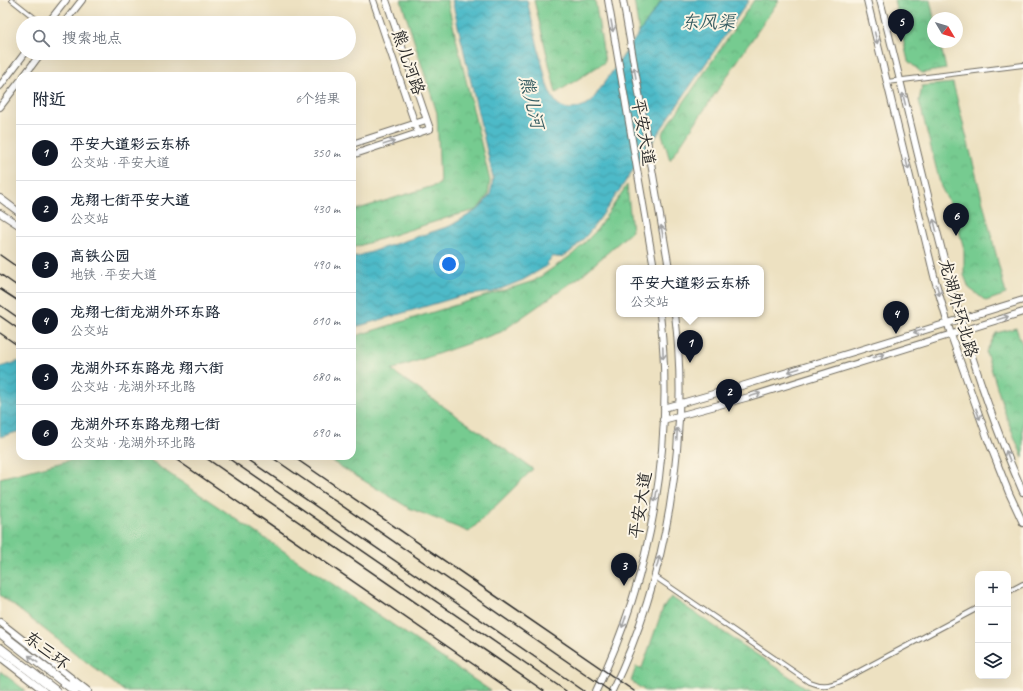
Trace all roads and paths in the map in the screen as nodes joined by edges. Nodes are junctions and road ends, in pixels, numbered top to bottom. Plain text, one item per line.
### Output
1 (12, 0) edge
2 (66, 0) edge
3 (82, 0) edge
4 (373, 0) edge
5 (386, 0) edge
6 (608, 0) edge
7 (623, 0) edge
8 (866, 0) edge
9 (880, 0) edge
10 (32, 16) edge
11 (53, 16) edge
12 (69, 16) edge
13 (20, 60) edge
14 (36, 60) edge
15 (1023, 65) edge
16 (27, 72) edge
17 (900, 80) junction
18 (887, 82) junction
19 (0, 86) edge
20 (16, 86) edge
21 (0, 107) edge
22 (426, 120) junction
23 (415, 123) junction
24 (418, 133) junction
25 (356, 143) edge
26 (356, 154) edge
27 (0, 198) edge
28 (16, 210) edge
29 (0, 213) edge
30 (16, 223) edge
31 (653, 265) edge
32 (668, 265) edge
33 (1023, 300) edge
34 (1023, 312) edge
35 (660, 317) edge
36 (675, 317) edge
37 (960, 319) junction
38 (948, 322) junction
39 (964, 330) junction
40 (951, 334) junction
41 (678, 404) junction
42 (664, 408) junction
43 (678, 416) junction
44 (663, 420) junction
45 (1023, 492) edge
46 (1023, 523) edge
47 (654, 576) junction
48 (1023, 584) edge
49 (1011, 590) edge
50 (975, 610) edge
51 (0, 622) edge
52 (0, 633) edge
53 (0, 648) edge
54 (0, 657) edge
55 (52, 674) junction
56 (44, 682) junction
57 (44, 691) edge
58 (52, 691) edge
59 (56, 691) edge
60 (75, 691) edge
61 (84, 691) edge
62 (88, 691) edge
63 (596, 691) edge
64 (612, 691) edge

1 - 10 street
2 - 11 main road
3 - 12 main road
4 - 23 main road, 熊儿河路
5 - 22 main road, 熊儿河路
6 -> 31 main road, 平安大道
32 -> 7 main road, 平安大道
8 -> 18 main road, 龙湖外环北路
9 - 17 main road, 龙湖外环北路
13 - 19 main road
14 - 16 main road
15 - 17 street
17 - 18 street
37 -> 17 main road, 龙湖外环北路
18 -> 38 main road, 龙湖外环北路
20 - 21 main road
22 - 23 main road
22 - 24 main road, 熊儿河路
23 - 24 main road, 熊儿河路
23 - 25 main road
26 -> 24 main road
27 - 28 main road
29 - 30 main road
33 - 37 main road
39 -> 34 main road
35 -> 42 main road, 平安大道
36 - 41 main road, 平安大道
37 - 38 main road
37 - 39 main road, 龙湖外环北路
38 - 40 main road, 龙湖外环北路
38 -> 41 main road
39 - 40 main road
45 -> 39 main road, 龙湖外环北路
43 -> 40 main road
40 -> 46 main road, 龙湖外环北路
41 - 42 main road
41 - 43 main road, 平安大道
42 - 44 main road, 平安大道
43 - 44 main road
47 -> 43 main road, 平安大道
44 -> 63 main road, 平安大道
47 - 50 street
47 - 64 main road, 平安大道
48 - 49 street
51 - 62 main road
55 -> 52 highway, 东三环
53 - 56 highway, 东三环
54 - 57 main road
55 - 60 highway, 东三环
55 - 61 highway
56 - 58 highway
56 - 59 highway, 东三环

